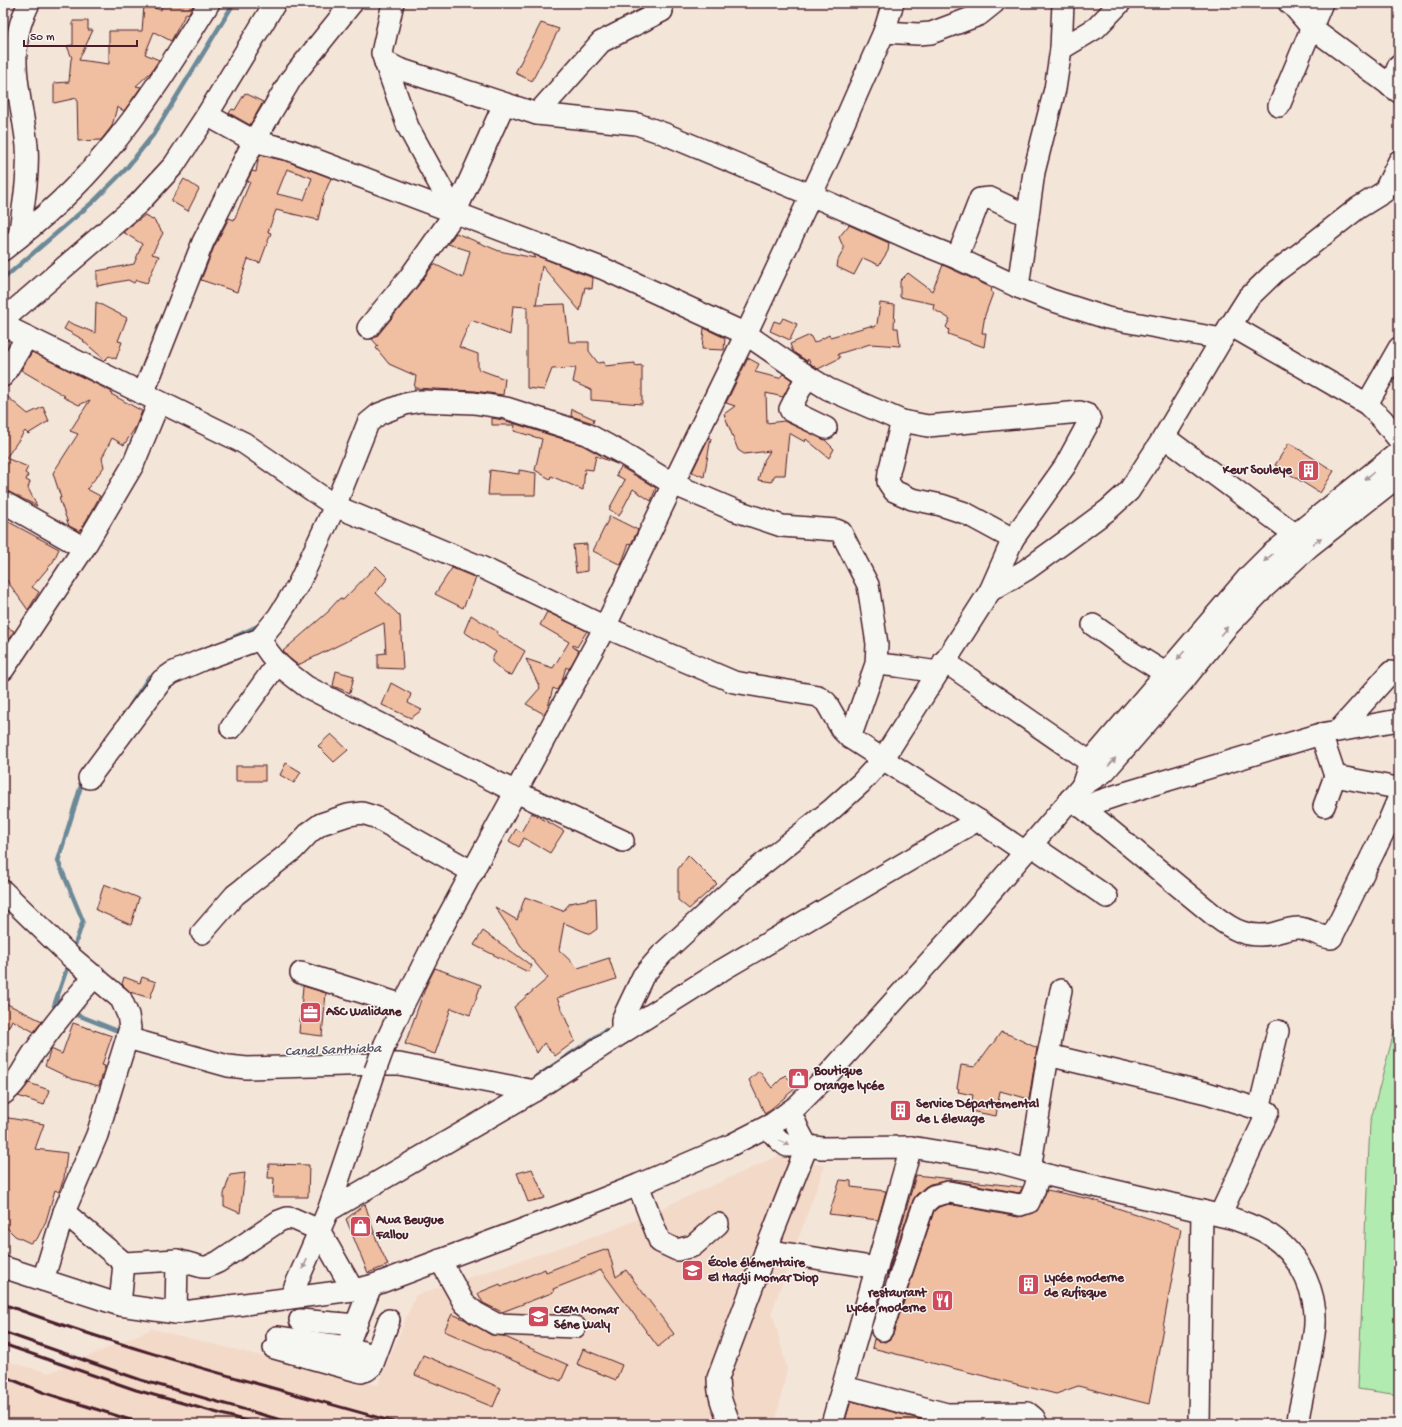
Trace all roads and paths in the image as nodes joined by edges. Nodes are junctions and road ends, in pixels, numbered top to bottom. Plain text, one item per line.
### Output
1 (209, 3) edge
2 (275, 3) edge
3 (352, 3) edge
4 (393, 3) edge
5 (893, 3) edge
6 (994, 3) edge
7 (1063, 3) edge
8 (1120, 3) edge
9 (1289, 3) edge
10 (1322, 3) edge
11 (25, 6) edge
12 (662, 11) dead end
13 (1311, 27) junction
14 (884, 32) junction
15 (1061, 49) junction
16 (385, 62) junction
17 (1399, 65) edge
18 (1395, 89) edge
19 (504, 104) junction
20 (1279, 106) dead end
21 (537, 114) junction
22 (207, 115) junction
23 (254, 141) junction
24 (1399, 161) edge
25 (1391, 192) edge
26 (811, 195) junction
27 (455, 213) junction
28 (1028, 216) junction
29 (20, 237) junction
30 (3, 250) edge
31 (957, 258) junction
32 (1018, 287) junction
33 (3, 320) edge
34 (3, 325) edge
35 (368, 328) dead end
36 (1226, 332) junction
37 (746, 334) junction
38 (28, 338) junction
39 (1399, 348) edge
40 (3, 376) edge
41 (807, 376) junction
42 (151, 398) junction
43 (1367, 404) junction
44 (902, 420) junction
45 (826, 428) dead end
46 (1164, 437) junction
47 (1399, 440) edge
48 (1399, 452) edge
49 (1399, 476) edge
50 (673, 484) junction
51 (3, 502) edge
52 (335, 506) junction
53 (1296, 535) junction
54 (1013, 539) junction
55 (84, 548) junction
56 (990, 591) junction
57 (1093, 625) dead end
58 (605, 627) junction
59 (260, 639) junction
60 (277, 664) junction
61 (876, 664) junction
62 (941, 667) junction
63 (3, 670) edge
64 (1391, 672) dead end
65 (1165, 674) junction
66 (1399, 720) edge
67 (231, 728) dead end
68 (1330, 732) junction
69 (850, 738) junction
70 (883, 759) junction
71 (1090, 762) junction
72 (1335, 776) junction
73 (89, 778) dead end
74 (516, 792) junction
75 (1399, 792) edge
76 (1078, 797) junction
77 (1399, 797) edge
78 (1324, 806) dead end
79 (978, 820) junction
80 (623, 841) dead end
81 (1028, 848) junction
82 (473, 872) junction
83 (3, 891) edge
84 (1107, 897) dead end
85 (202, 933) dead end
86 (301, 973) dead end
87 (95, 976) junction
88 (1061, 990) dead end
89 (402, 1005) junction
90 (1278, 1031) dead end
91 (622, 1032) junction
92 (127, 1038) junction
93 (1048, 1054) junction
94 (534, 1091) junction
95 (3, 1094) edge
96 (1259, 1109) junction
97 (790, 1111) junction
98 (767, 1127) junction
99 (807, 1146) junction
100 (911, 1147) junction
101 (1034, 1171) junction
102 (638, 1185) junction
103 (328, 1211) junction
104 (64, 1212) junction
105 (1211, 1213) junction
106 (718, 1224) dead end
107 (319, 1230) junction
108 (766, 1250) junction
109 (176, 1260) junction
110 (440, 1260) junction
111 (124, 1263) junction
112 (3, 1267) edge
113 (877, 1268) junction
114 (43, 1280) junction
115 (362, 1288) junction
116 (290, 1298) junction
117 (120, 1305) junction
118 (176, 1314) junction
119 (389, 1320) dead end
120 (356, 1325) junction
121 (575, 1327) dead end
122 (882, 1330) dead end
123 (298, 1338) junction
124 (276, 1342) dead end
125 (338, 1352) junction
126 (844, 1386) junction
127 (946, 1419) edge
128 (730, 1424) edge
129 (832, 1424) edge
130 (1037, 1424) edge
131 (1199, 1424) edge
132 (1298, 1424) edge

1 - 29 street
2 - 22 street
3 - 23 street
4 - 16 street
5 - 14 street
6 - 14 street
7 - 15 street
8 - 15 street
9 - 13 street
10 - 13 street
11 - 29 street
12 - 21 street
13 - 18 street
13 - 20 street
14 - 26 street
15 - 28 street
16 - 19 street
16 - 27 street
17 - 18 street
19 - 21 street
19 - 27 street
21 - 26 street
22 - 23 street
22 - 33 street
23 - 27 street
23 - 42 street
24 - 25 street
25 - 36 street
26 - 31 street
26 - 37 street
27 - 35 street
27 - 37 street
28 - 31 street
28 - 32 street
29 - 30 street
31 - 32 street
32 - 36 street
34 - 38 street
36 - 43 street
36 - 46 street
37 - 41 street
37 - 50 street
38 - 40 street
38 - 42 street
39 - 43 street
41 - 44 street
41 - 45 street
42 - 52 street
42 - 55 street
43 - 47 street
44 - 54 street
44 - 54 street
46 - 53 street
46 - 56 street
48 -> 53 street
76 -> 49 street
50 - 52 street
50 - 58 street
50 - 61 street
51 - 55 street
52 - 58 street
52 - 59 street
53 -> 65 street
54 - 56 street
55 - 63 street
56 - 62 street
57 - 65 street
58 - 69 street
58 - 74 street
59 - 60 street
59 - 73 street
60 - 67 street
60 - 74 street
61 - 62 street
61 - 69 street
62 - 70 street
62 - 71 street
64 - 68 street
65 - 71 street
66 - 68 street
68 - 72 street
68 - 76 street
69 - 70 street
70 - 79 street
70 - 91 street
71 - 76 street
72 - 75 street
72 - 78 street
74 - 80 street
74 - 82 street
76 - 77 street
76 - 81 street
79 - 81 street
79 - 91 street
81 - 84 street
81 - 97 street
82 - 85 street
82 - 89 street
83 - 87 street
86 - 89 street
87 - 92 street
87 - 95 street
88 - 93 street
89 - 103 street, bridge
90 - 96 street
91 - 94 street
92 - 94 street
92 - 104 street
93 - 96 street
93 - 101 street
94 - 103 street
96 - 105 street
97 - 98 street
97 - 99 street
98 -> 99 street
98 - 102 street
99 - 100 street
99 - 108 street
100 - 101 street
100 - 113 street
101 - 105 street
101 - 122 street
102 - 106 street
102 - 110 street
103 - 107 street
104 - 111 street
104 - 114 street
105 - 131 street
105 - 132 street
107 - 109 street
107 - 115 street
107 -> 116 street
108 - 113 street
108 - 128 street
109 - 111 street
109 - 118 street
110 - 115 street
110 - 121 street
111 - 117 street
112 - 114 street
113 - 126 street
114 - 117 street
115 - 116 street
115 - 120 street
116 - 118 street
117 - 118 street
119 - 125 street
120 - 123 street
120 - 125 street
123 - 124 street
123 - 125 street
126 - 127 street
126 - 129 street
127 - 130 street

